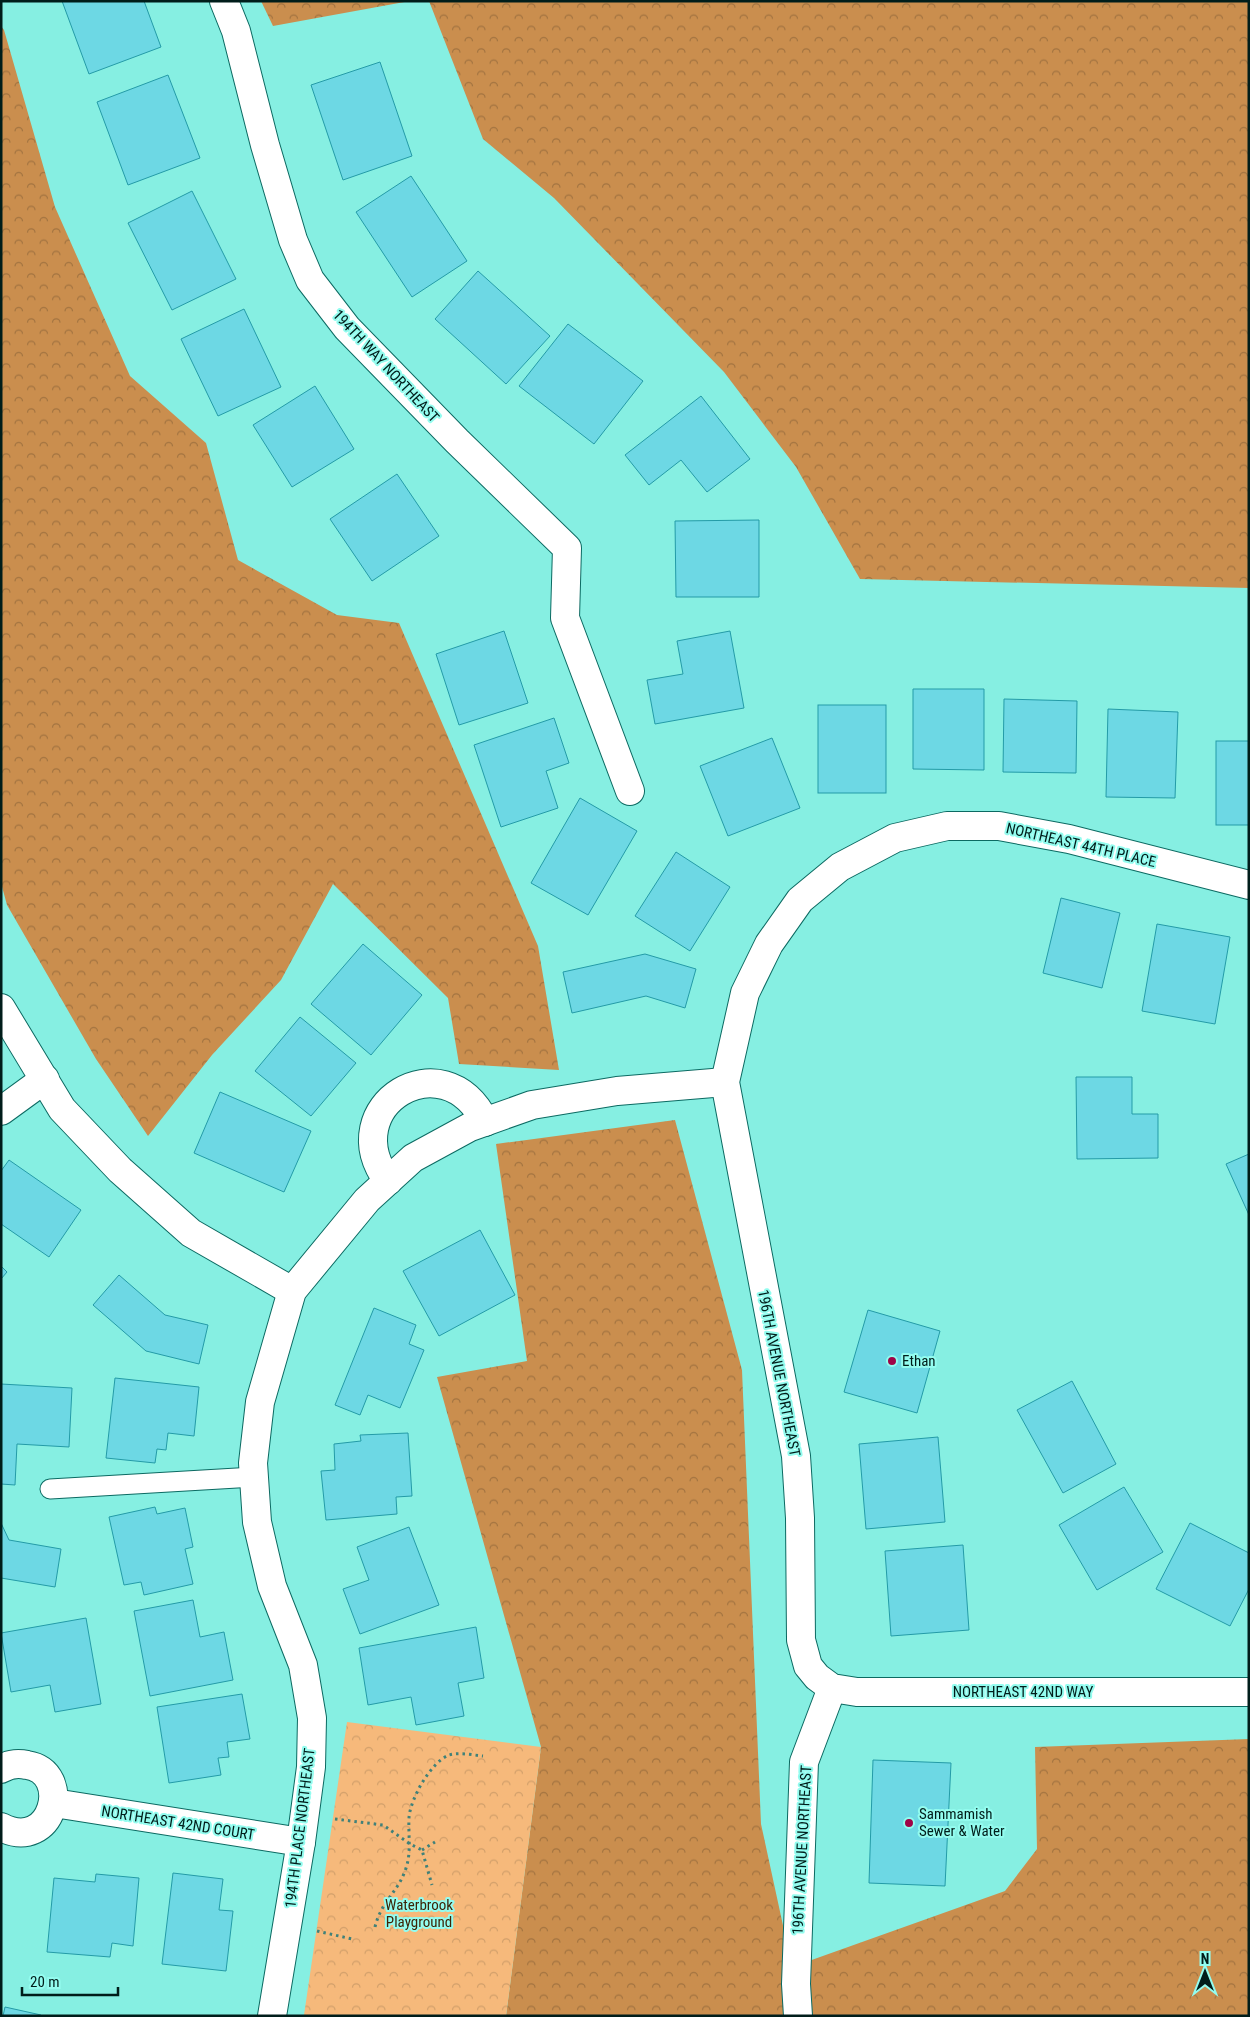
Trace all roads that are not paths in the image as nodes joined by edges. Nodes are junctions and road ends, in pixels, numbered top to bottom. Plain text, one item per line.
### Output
1 (224, 1) edge
2 (630, 791) dead end
3 (1249, 885) edge
4 (1, 1008) edge
5 (44, 1079) junction
6 (725, 1082) junction
7 (1, 1111) edge
8 (485, 1122) junction
9 (388, 1181) junction
10 (292, 1292) junction
11 (254, 1477) junction
12 (50, 1489) dead end
13 (808, 1666) joint
14 (832, 1688) junction
15 (1249, 1692) edge
16 (1, 1769) edge
17 (54, 1804) junction
18 (1, 1827) edge
19 (301, 1842) junction
20 (272, 2016) edge
21 (798, 2016) edge

1 - 2 street, 194TH WAY NORTHEAST
3 - 6 street, NORTHEAST 44TH PLACE
4 - 5 street
5 - 7 street
5 - 10 street
6 - 8 street
6 - 13 street, 196TH AVENUE NORTHEAST
8 - 9 street
8 - 9 street
9 - 10 street
10 - 11 street, 194TH PLACE NORTHEAST
11 - 12 lane
11 - 19 street, 194TH PLACE NORTHEAST
13 - 14 street, NORTHEAST 42ND WAY
14 - 15 street, NORTHEAST 42ND WAY
14 - 21 street, 196TH AVENUE NORTHEAST
16 - 17 street
17 - 18 street
17 - 19 street, NORTHEAST 42ND COURT
19 - 20 street, 194TH PLACE NORTHEAST

